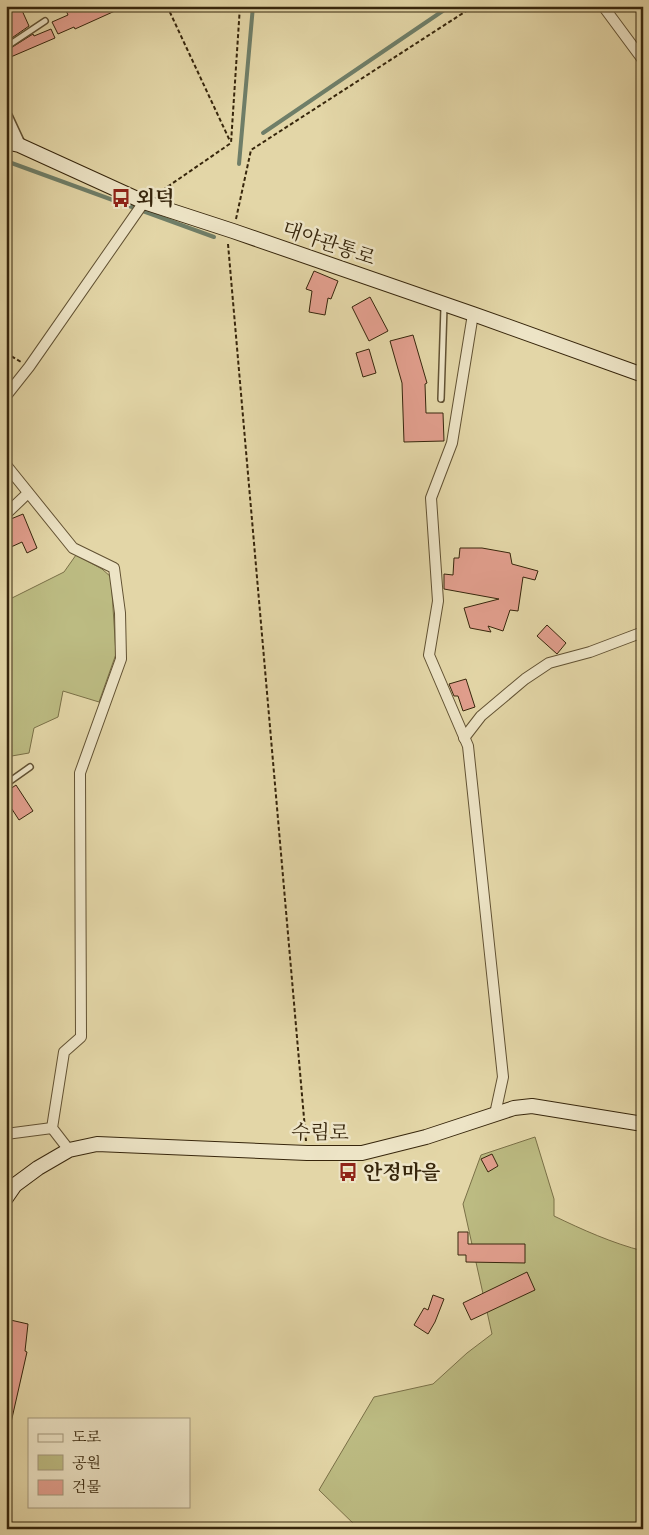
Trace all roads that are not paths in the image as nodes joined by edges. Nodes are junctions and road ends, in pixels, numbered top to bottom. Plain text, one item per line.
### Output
1 (603, 6) edge
2 (45, 21) dead end
3 (6, 47) edge
4 (643, 60) edge
5 (6, 117) edge
6 (12, 144) edge
7 (141, 207) junction
8 (444, 304) junction
9 (473, 314) junction
10 (643, 375) edge
11 (6, 396) edge
12 (441, 398) dead end
13 (6, 465) edge
14 (28, 493) junction
15 (6, 514) edge
16 (643, 632) edge
17 (464, 738) junction
18 (30, 767) dead end
19 (6, 784) edge
20 (495, 1114) junction
21 (643, 1124) edge
22 (52, 1128) junction
23 (6, 1134) edge
24 (69, 1150) junction
25 (6, 1198) edge

1 - 4 street
2 - 3 lane
5 - 6 street
6 - 7 main road, 대야관통로
7 - 8 main road, 대야관통로
7 - 11 street
8 - 9 main road, 대야관통로
8 - 12 lane
9 - 10 main road, 대야관통로
9 - 17 street
13 - 14 street
14 - 15 street
14 - 22 street
16 - 17 street
17 - 20 street
18 - 19 lane
20 - 21 main road, 수림로
20 - 24 main road, 수림로
22 - 23 street
22 - 24 street
24 - 25 main road, 수림로

